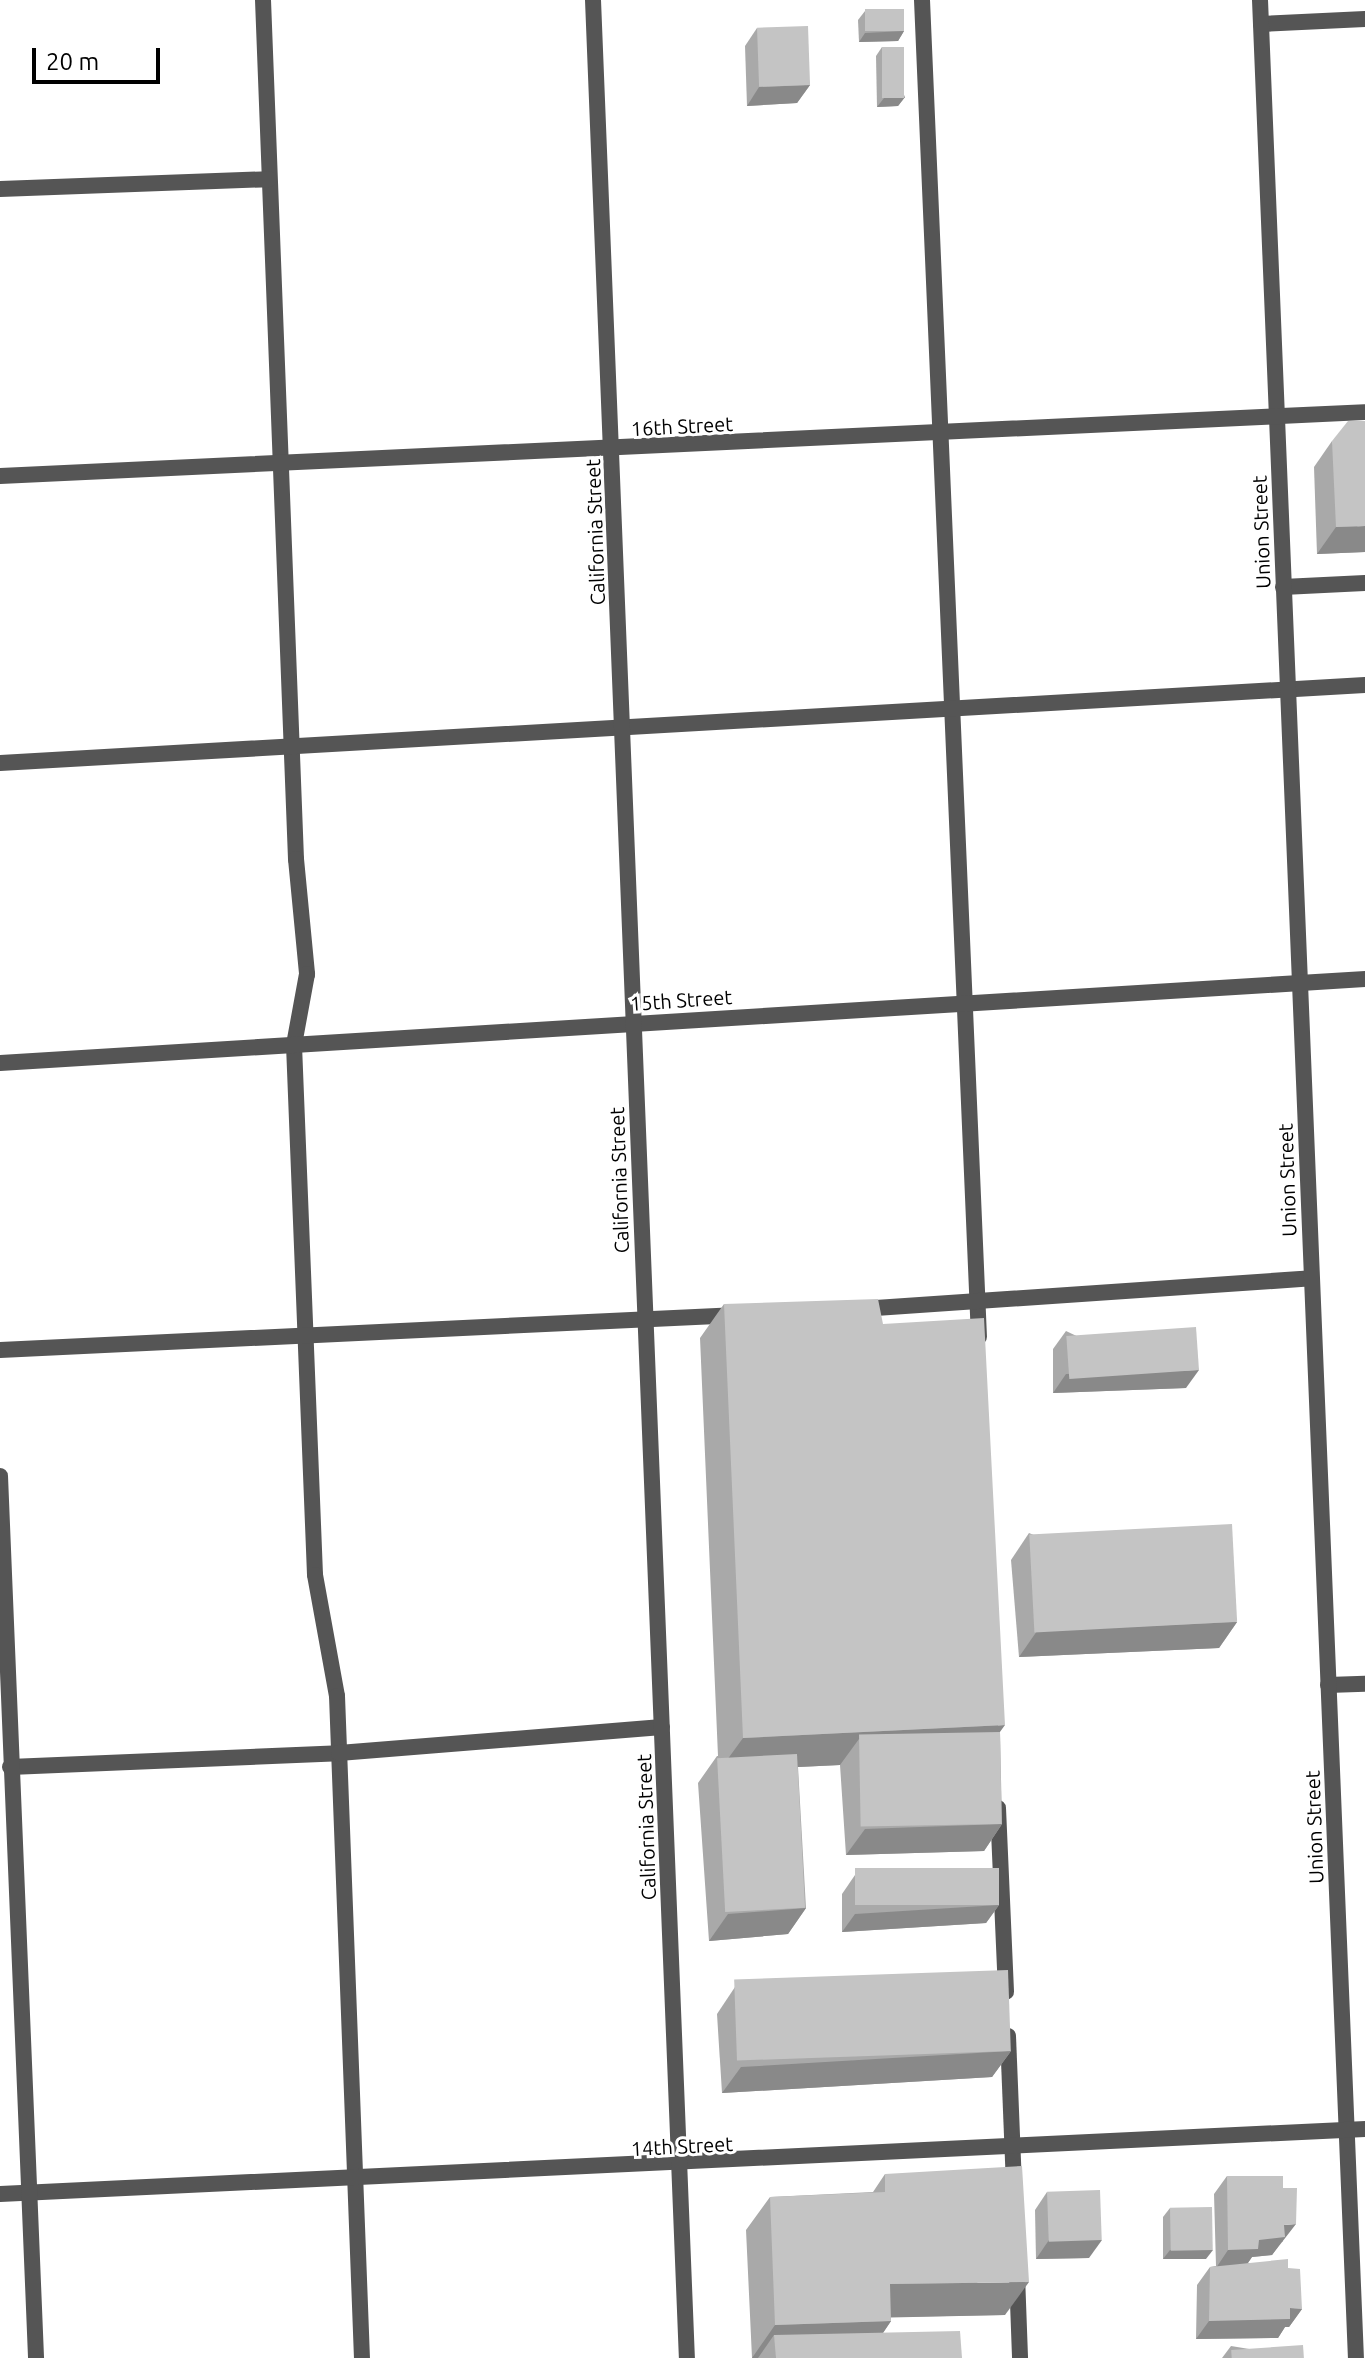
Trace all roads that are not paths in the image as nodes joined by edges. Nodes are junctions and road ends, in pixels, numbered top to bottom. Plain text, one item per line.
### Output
1 (263, 0) edge
2 (593, 0) edge
3 (922, 0) edge
4 (1260, 0) edge
5 (1365, 19) edge
6 (1261, 24) junction
7 (269, 179) junction
8 (0, 189) edge
9 (1365, 412) edge
10 (1276, 416) junction
11 (942, 433) junction
12 (612, 449) junction
13 (279, 464) junction
14 (0, 476) edge
15 (1365, 583) edge
16 (1283, 587) junction
17 (1365, 685) edge
18 (1287, 688) junction
19 (947, 710) junction
20 (622, 726) junction
21 (291, 747) junction
22 (0, 763) edge
23 (1365, 979) edge
24 (1300, 982) junction
25 (965, 1003) junction
26 (632, 1023) junction
27 (294, 1045) junction
28 (0, 1063) edge
29 (1311, 1278) junction
30 (978, 1303) junction
31 (841, 1310) edge
32 (764, 1313) edge
33 (644, 1319) junction
34 (306, 1337) junction
35 (0, 1350) edge
36 (980, 1350) edge
37 (0, 1476) edge
38 (1365, 1684) edge
39 (1328, 1685) junction
40 (662, 1727) junction
41 (339, 1753) junction
42 (10, 1767) junction
43 (998, 1791) edge
44 (6, 1816) edge
45 (1365, 2129) edge
46 (1346, 2130) junction
47 (1012, 2148) junction
48 (680, 2166) junction
49 (353, 2180) junction
50 (29, 2193) junction
51 (0, 2194) edge
52 (1015, 2206) edge
53 (1016, 2252) edge
54 (36, 2358) edge
55 (362, 2358) edge
56 (687, 2358) edge
57 (1020, 2358) edge
58 (1356, 2358) edge

1 - 7 street
2 - 12 street, California Street
3 - 11 street
4 - 6 street, Union Street
5 - 6 street
6 - 10 street, Union Street
7 - 8 street
7 - 13 street
9 - 10 street, 16th Street
10 - 11 street, 16th Street
10 - 16 street, Union Street
11 - 12 street, 16th Street
11 - 19 street
12 - 13 street, 16th Street
12 - 20 street, California Street
13 - 14 street, 16th Street
13 - 21 street
15 - 16 street
16 - 18 street, Union Street
17 - 18 street
18 - 19 street
18 - 24 street, Union Street
19 - 20 street
19 - 25 street
20 - 21 street
20 - 26 street, California Street
21 - 22 street
21 - 27 street
23 - 24 street, 15th Street
24 - 25 street, 15th Street
24 - 29 street, Union Street
25 - 26 street, 15th Street
25 - 30 street
26 - 27 street, 15th Street
26 - 33 street, California Street
27 - 28 street, 15th Street
27 - 34 street
29 - 30 street
29 - 39 street, Union Street
30 - 31 street
30 - 36 street
32 - 33 street
33 - 34 street
33 - 40 street, California Street
34 - 35 street
34 - 41 street
37 - 42 street
38 - 39 street
39 - 46 street, Union Street
40 - 41 street
40 - 48 street, California Street
41 - 42 street
41 - 49 street
42 - 44 street
43 - 47 street
44 - 50 street
45 - 46 street, 14th Street
46 - 47 street, 14th Street
46 - 58 street, Union Street
47 - 48 street, 14th Street
47 - 52 street
48 - 49 street, 14th Street
48 - 56 street, California Street
49 - 50 street, 14th Street
49 - 55 street
50 - 51 street, 14th Street
50 - 54 street
53 - 57 street

